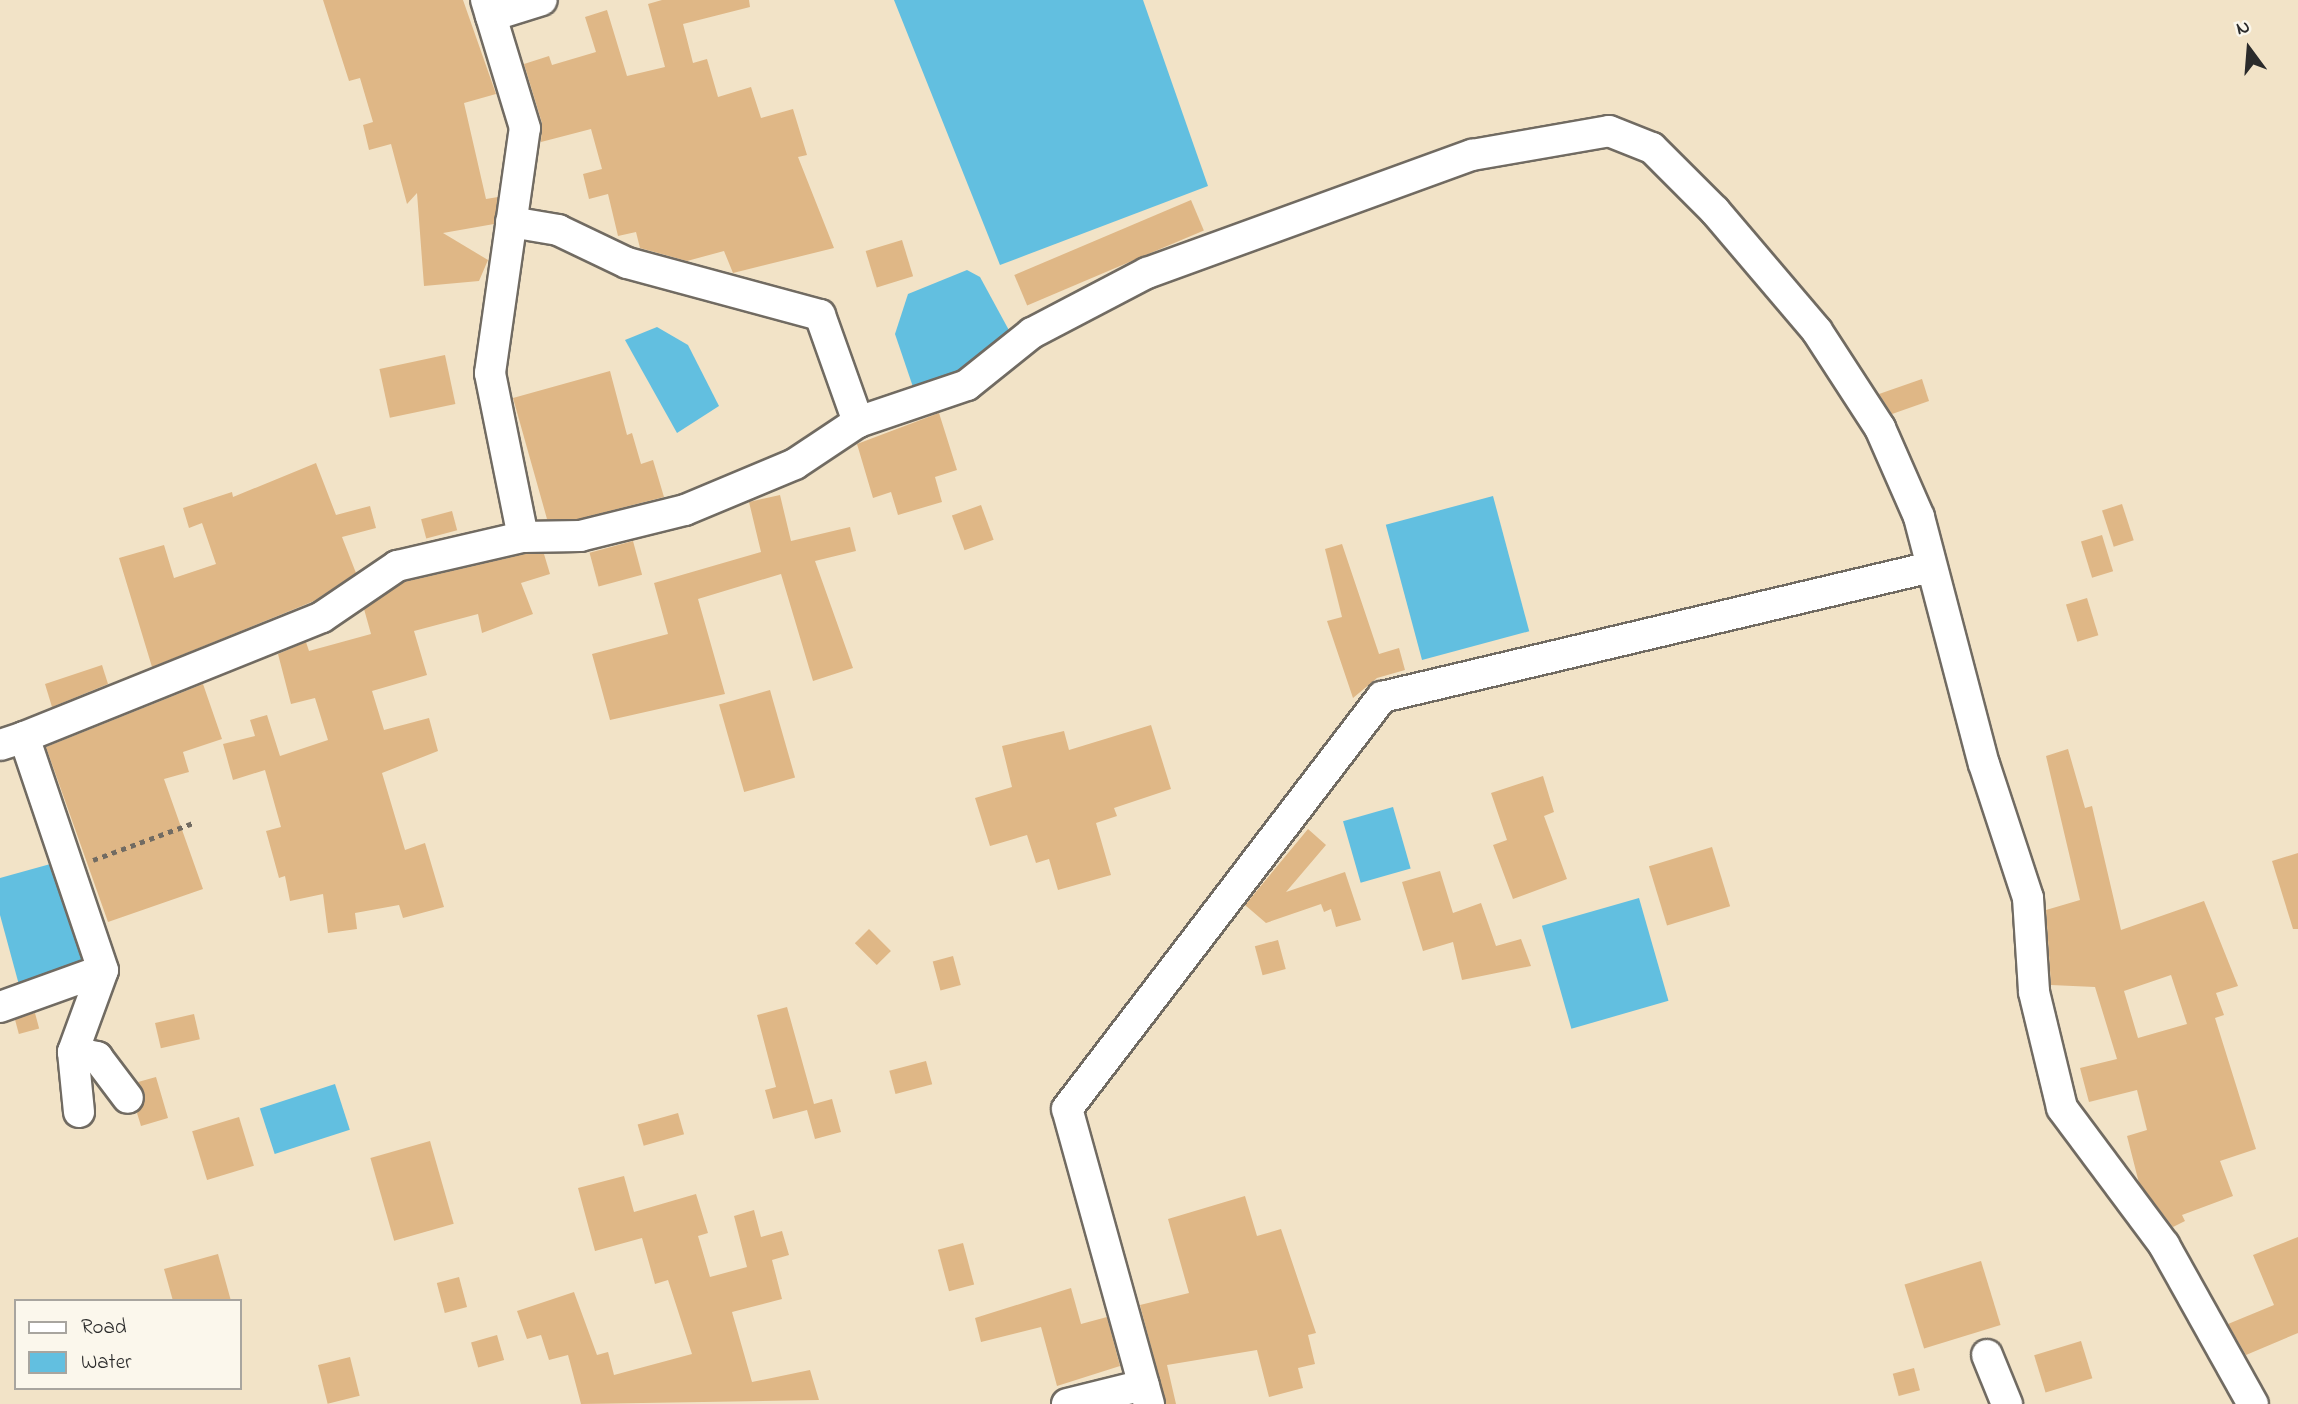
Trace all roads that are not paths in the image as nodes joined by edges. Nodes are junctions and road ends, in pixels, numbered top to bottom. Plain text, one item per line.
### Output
1 (542, 0) edge
2 (488, 8) edge
3 (511, 222) junction
4 (858, 422) junction
5 (523, 537) junction
6 (1931, 566) junction
7 (12, 741) edge
8 (103, 970) junction
9 (0, 1007) edge
10 (73, 1052) junction
11 (128, 1098) dead end
12 (79, 1112) dead end
13 (1987, 1355) dead end
14 (1147, 1394) edge
15 (1067, 1404) edge
16 (2007, 1404) edge
17 (2253, 1404) edge

1 - 2 street
2 - 3 street
3 - 4 street
3 - 5 street
4 - 5 street
4 - 6 street
5 - 7 street
6 - 14 street
6 - 17 street
7 - 8 street
8 - 9 street
8 - 10 street
10 - 11 street
10 - 12 street
13 - 16 street
14 - 15 street

